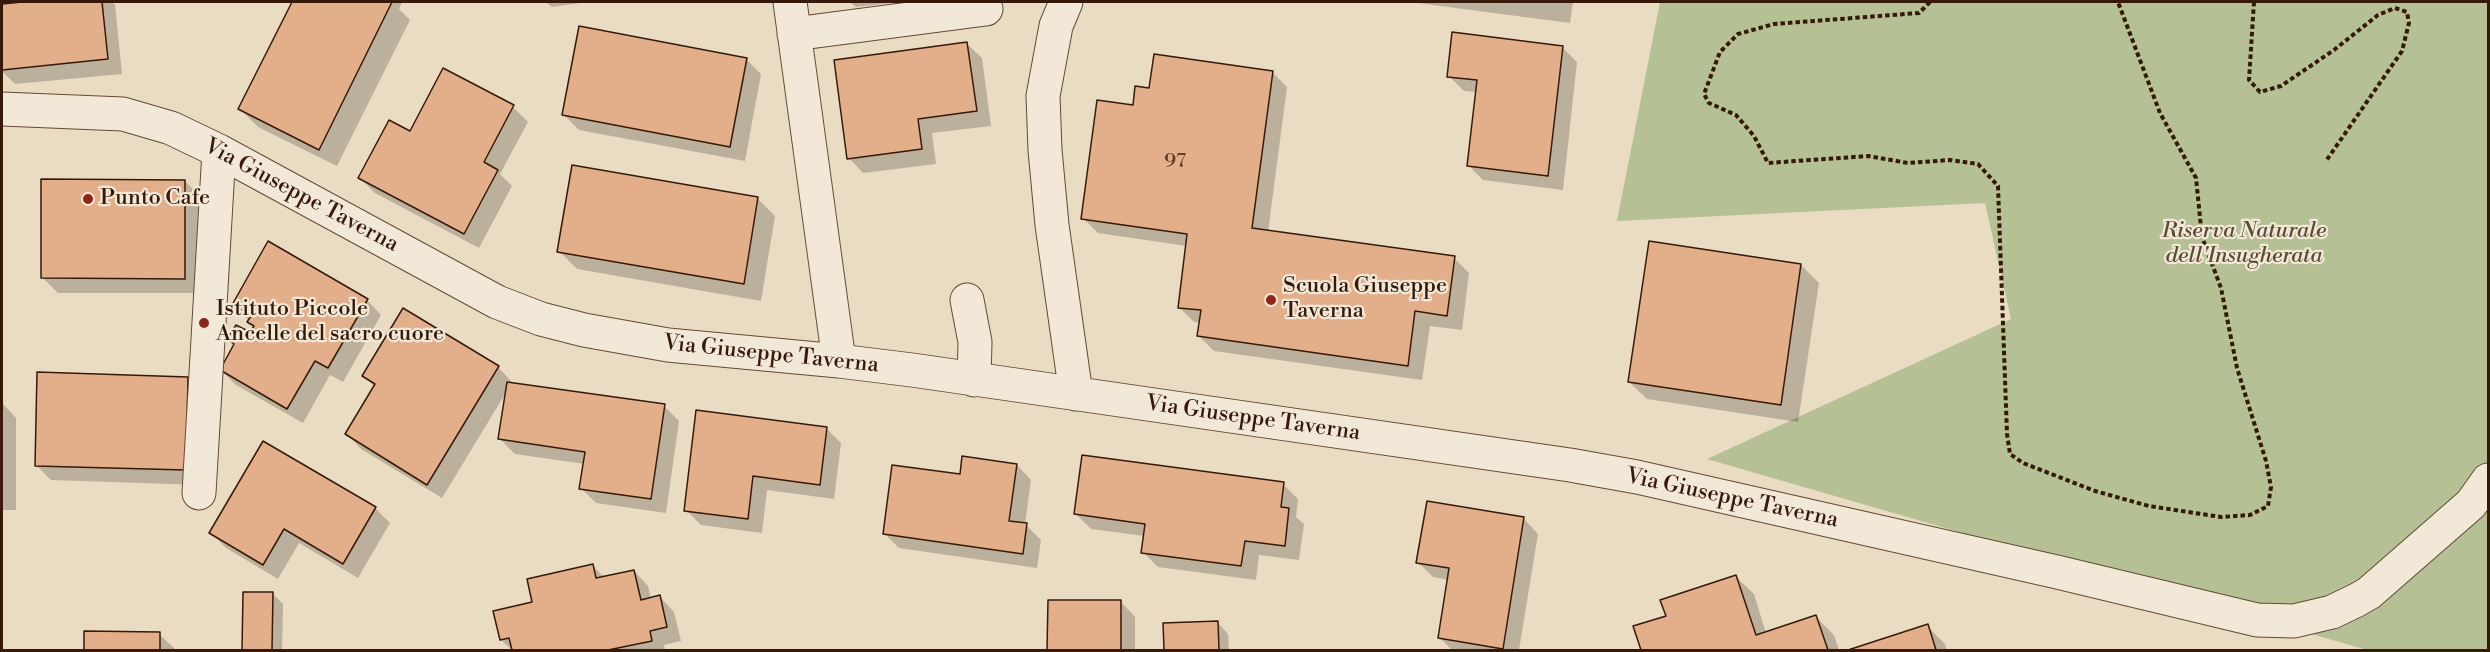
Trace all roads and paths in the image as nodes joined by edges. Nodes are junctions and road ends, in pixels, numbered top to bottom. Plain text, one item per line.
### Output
1 (790, 2) edge
2 (1066, 2) edge
3 (1930, 2) edge
4 (2118, 2) edge
5 (2254, 2) edge
6 (986, 9) dead end
7 (794, 34) junction
8 (2, 109) edge
9 (219, 151) junction
10 (2326, 161) dead end
11 (967, 300) dead end
12 (839, 361) junction
13 (974, 380) junction
14 (1076, 394) junction
15 (2488, 480) edge
16 (199, 493) dead end

1 - 7 street
2 - 14 street
3 - 4 path
5 - 10 path
6 - 7 street
7 - 12 street
8 - 9 street, Via Giuseppe Taverna
9 - 12 street, Via Giuseppe Taverna
9 - 16 street
11 - 13 street
12 - 13 street, Via Giuseppe Taverna
13 - 14 street, Via Giuseppe Taverna
14 - 15 street, Via Giuseppe Taverna

